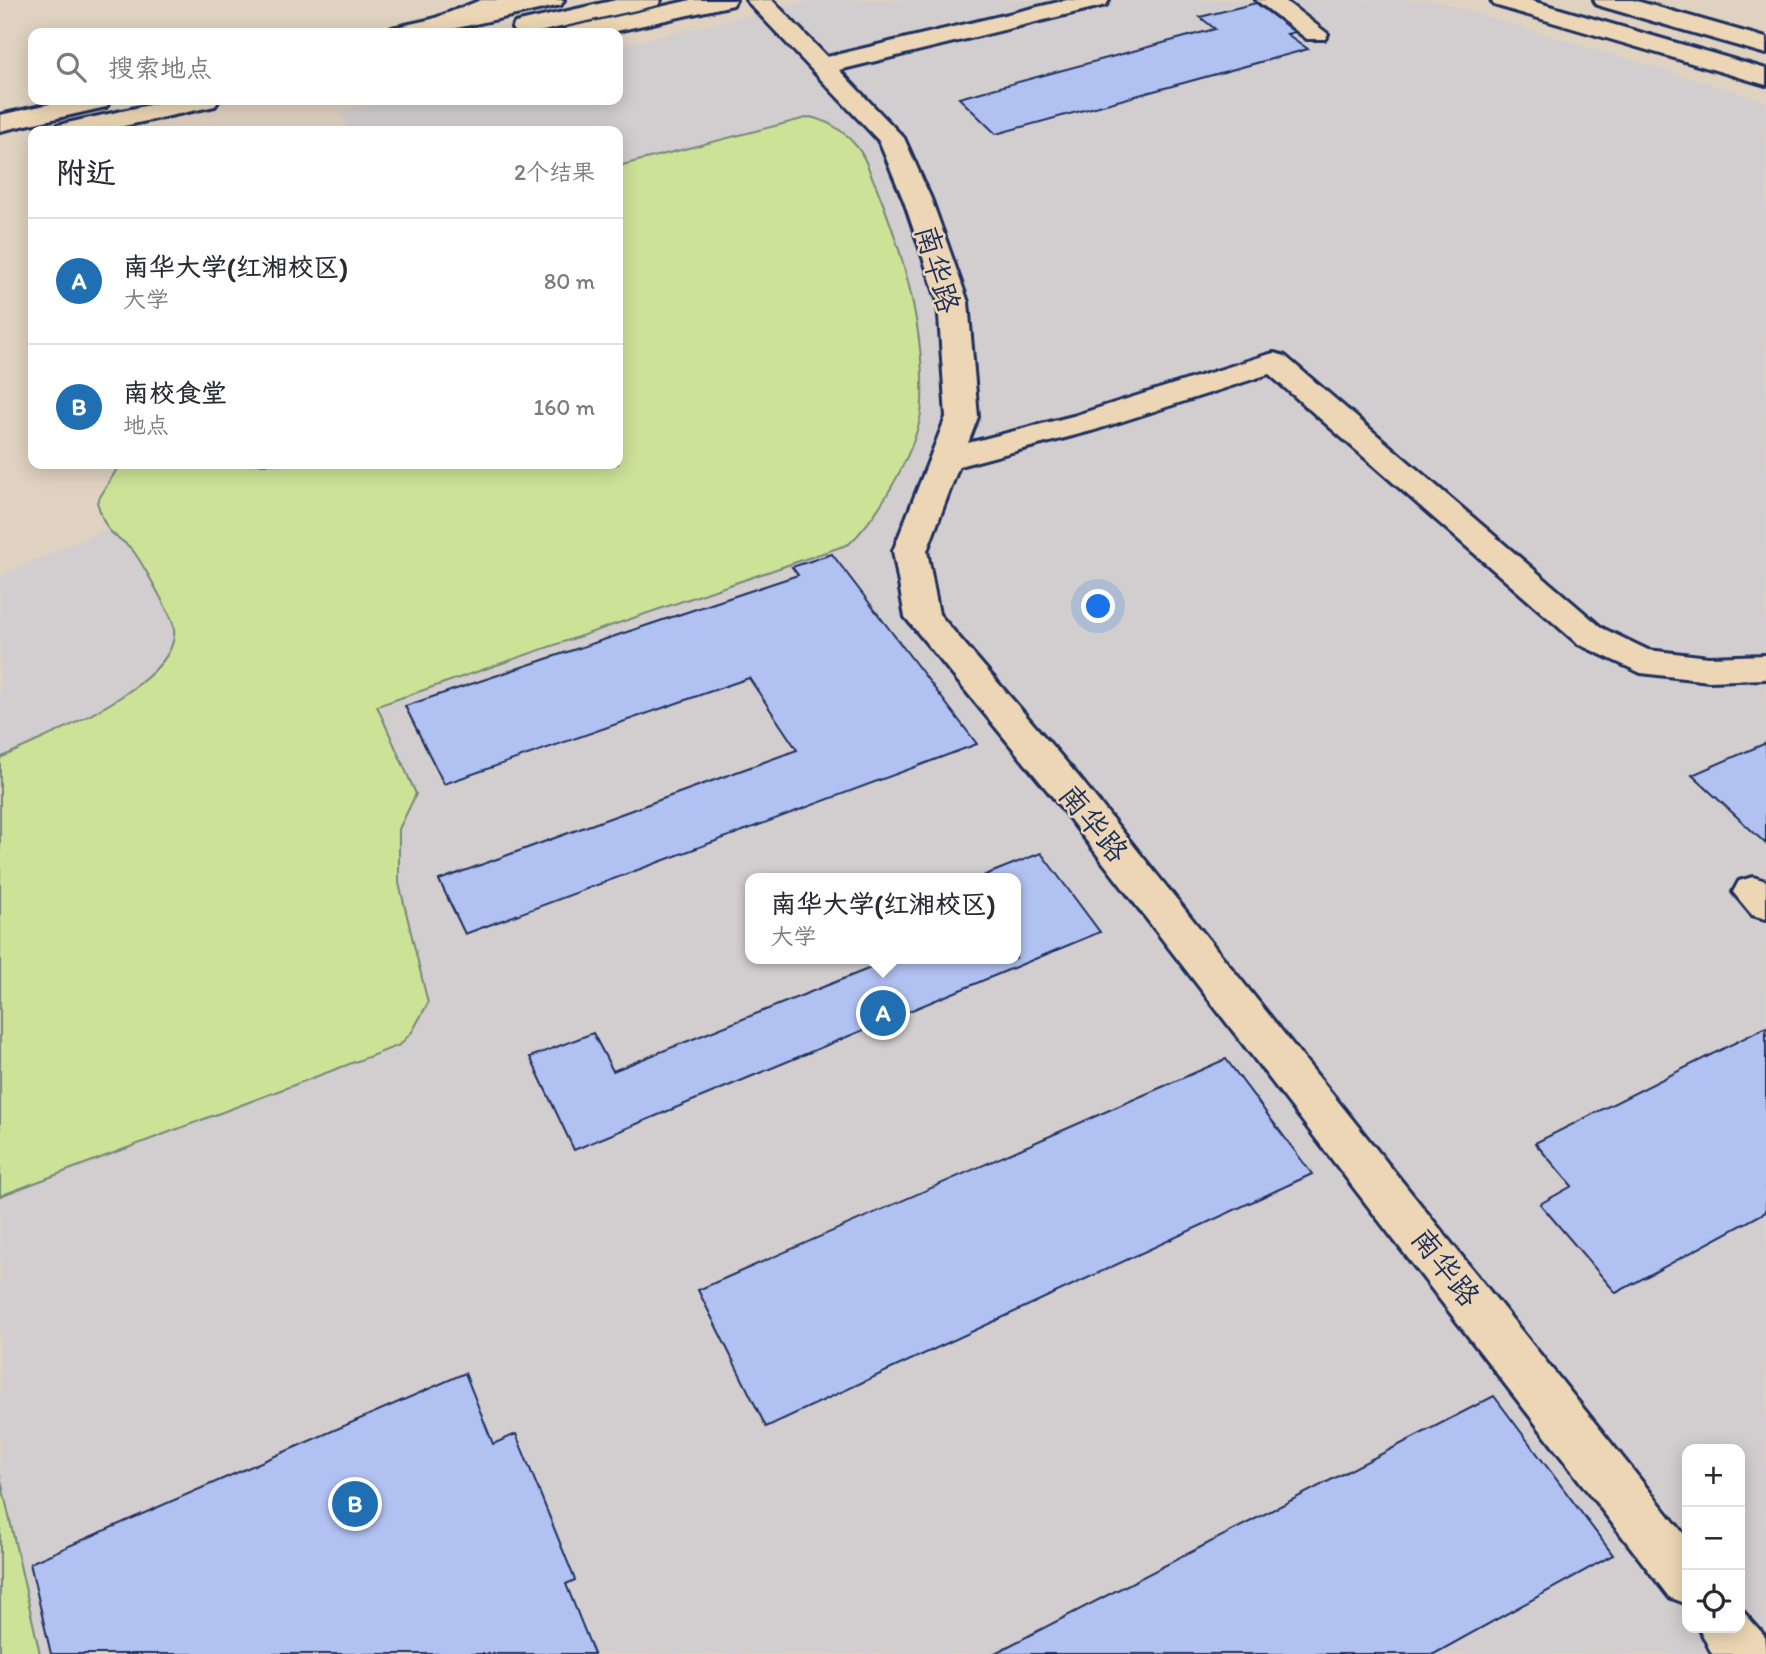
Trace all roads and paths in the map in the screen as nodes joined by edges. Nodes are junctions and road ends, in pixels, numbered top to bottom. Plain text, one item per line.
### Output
1 (503, 0) edge
2 (552, 0) edge
3 (649, 0) edge
4 (724, 0) edge
5 (758, 0) edge
6 (1097, 0) edge
7 (1268, 0) edge
8 (1503, 0) edge
9 (1566, 0) edge
10 (1606, 0) edge
11 (1684, 0) edge
12 (1766, 23) edge
13 (439, 25) junction
14 (425, 28) edge
15 (523, 28) edge
16 (598, 28) edge
17 (1316, 34) dead end
18 (1766, 47) edge
19 (1766, 58) edge
20 (824, 66) junction
21 (1766, 77) edge
22 (81, 105) edge
23 (184, 105) edge
24 (0, 123) edge
25 (89, 126) edge
26 (28, 140) edge
27 (0, 146) edge
28 (946, 459) junction
29 (1766, 667) edge
30 (1682, 1573) edge
31 (1729, 1633) edge
32 (1745, 1654) edge

1 - 13 main road
2 - 13 main road
3 - 15 main road
4 - 16 main road
5 - 20 main road, 南华路
6 - 20 main road
7 - 17 main road
8 - 21 main road
9 - 19 main road
10 - 18 main road
11 - 12 main road
13 - 14 main road
20 - 28 main road, 南华路
22 - 24 main road
23 - 25 main road
26 - 27 main road
28 - 29 main road
28 - 30 main road, 南华路
31 - 32 main road

